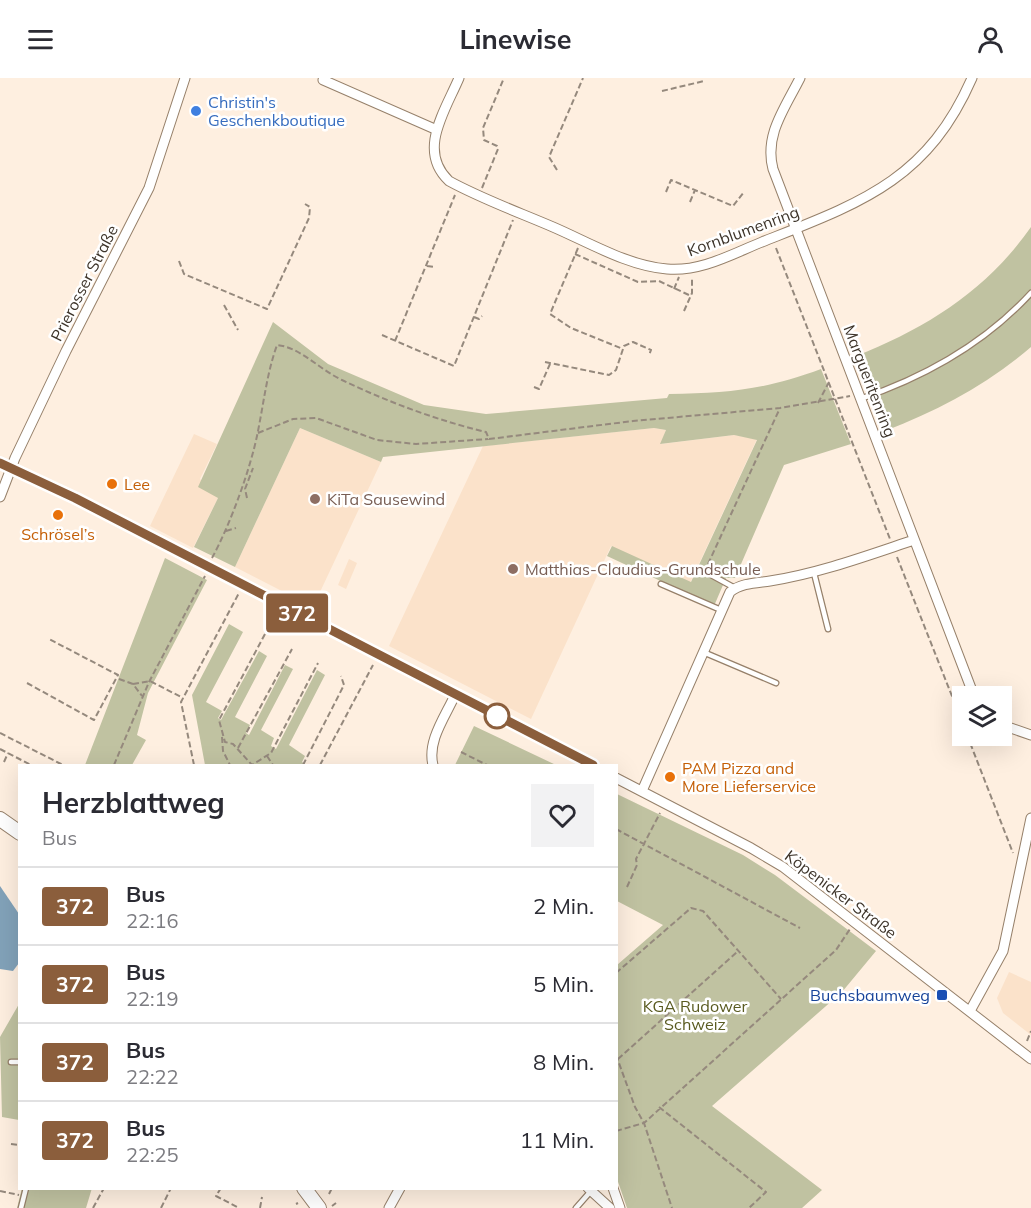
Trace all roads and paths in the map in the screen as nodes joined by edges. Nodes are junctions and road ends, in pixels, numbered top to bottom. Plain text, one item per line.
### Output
1 (185, 78) edge
2 (459, 78) edge
3 (504, 78) edge
4 (583, 78) edge
5 (800, 78) edge
6 (972, 78) edge
7 (323, 80) dead end
8 (705, 81) dead end
9 (662, 91) dead end
10 (437, 130) junction
11 (557, 170) dead end
12 (482, 189) dead end
13 (695, 190) junction
14 (456, 192) dead end
15 (666, 192) dead end
16 (744, 192) dead end
17 (690, 202) dead end
18 (305, 204) dead end
19 (514, 217) dead end
20 (796, 229) junction
21 (579, 245) dead end
22 (775, 245) dead end
23 (575, 254) junction
24 (179, 261) dead end
25 (427, 267) junction
26 (435, 267) dead end
27 (693, 274) dead end
28 (680, 275) dead end
29 (674, 289) junction
30 (1031, 293) edge
31 (691, 296) junction
32 (224, 305) dead end
33 (684, 311) dead end
34 (482, 316) dead end
35 (474, 317) junction
36 (238, 330) dead end
37 (382, 335) dead end
38 (395, 341) junction
39 (623, 349) junction
40 (649, 355) dead end
41 (545, 362) dead end
42 (550, 364) junction
43 (829, 382) junction
44 (534, 387) dead end
45 (859, 396) junction
46 (836, 400) junction
47 (818, 403) junction
48 (780, 408) junction
49 (258, 433) junction
50 (489, 439) junction
51 (0, 463) edge
52 (12, 468) junction
53 (253, 468) dead end
54 (240, 487) junction
55 (245, 489) junction
56 (0, 497) edge
57 (247, 498) dead end
58 (236, 528) dead end
59 (226, 531) junction
60 (914, 540) junction
61 (891, 541) dead end
62 (895, 553) dead end
63 (212, 558) dead end
64 (703, 571) joint
65 (814, 573) junction
66 (205, 576) dead end
67 (661, 584) dead end
68 (735, 588) junction
69 (239, 593) dead end
70 (721, 610) junction
71 (828, 629) dead end
72 (265, 634) dead end
73 (49, 639) dead end
74 (292, 649) dead end
75 (703, 652) junction
76 (155, 662) dead end
77 (318, 663) dead end
78 (159, 664) junction
79 (373, 665) dead end
80 (341, 676) dead end
81 (119, 679) dead end
82 (150, 681) junction
83 (27, 683) dead end
84 (776, 683) dead end
85 (133, 684) junction
86 (172, 685) dead end
87 (970, 686) edge
88 (169, 690) junction
89 (454, 695) junction
90 (952, 696) edge
91 (143, 697) junction
92 (183, 698) junction
93 (1012, 728) edge
94 (0, 733) edge
95 (1031, 735) edge
96 (222, 736) junction
97 (971, 746) edge
98 (238, 748) junction
99 (0, 749) edge
100 (461, 752) dead end
101 (8, 753) junction
102 (267, 756) junction
103 (4, 762) dead end
104 (29, 764) edge
105 (61, 764) edge
106 (114, 764) edge
107 (194, 764) edge
108 (230, 764) edge
109 (251, 764) edge
110 (254, 764) edge
111 (272, 764) edge
112 (304, 764) edge
113 (321, 764) edge
114 (433, 764) edge
115 (485, 764) edge
116 (590, 764) edge
117 (618, 778) edge
118 (642, 791) junction
119 (660, 813) dead end
120 (1031, 818) edge
121 (0, 819) edge
122 (618, 830) edge
123 (18, 832) edge
124 (644, 843) junction
125 (1013, 853) dead end
126 (627, 887) dead end
127 (800, 928) dead end
128 (850, 929) dead end
129 (738, 951) junction
130 (618, 971) edge
131 (781, 999) junction
132 (970, 1011) junction
133 (1031, 1031) edge
134 (1027, 1041) dead end
135 (618, 1059) joint
136 (1031, 1059) edge
137 (11, 1062) dead end
138 (18, 1062) edge
139 (659, 1107) junction
140 (644, 1122) junction
141 (618, 1130) edge
142 (11, 1143) dead end
143 (18, 1145) edge
144 (26, 1190) edge
145 (103, 1190) edge
146 (170, 1190) edge
147 (220, 1190) edge
148 (306, 1190) edge
149 (331, 1190) edge
150 (399, 1190) edge
151 (590, 1190) edge
152 (614, 1190) edge
153 (0, 1191) edge
154 (329, 1194) dead end
155 (24, 1196) junction
156 (262, 1197) dead end
157 (336, 1203) dead end
158 (326, 1207) edge
159 (21, 1208) edge
160 (93, 1208) edge
161 (161, 1208) edge
162 (239, 1208) edge
163 (260, 1208) edge
164 (389, 1208) edge
165 (576, 1208) edge
166 (610, 1208) edge
167 (620, 1208) edge
168 (672, 1208) edge
169 (749, 1208) edge

1 - 52 street, Prierosser Straße
2 - 10 street, Kornblumenring
3 - 12 path
4 - 11 path
5 - 20 street, Margueritenring
6 - 20 street, Kornblumenring
7 - 10 street
8 - 9 path
10 - 20 street, Kornblumenring
13 - 15 path
13 - 16 path
13 - 17 path
14 - 25 path
18 - 24 path
19 - 35 path
20 - 45 street, Margueritenring
21 - 23 path
22 - 43 path
23 - 29 path
23 - 39 path
25 - 26 path
25 - 38 path
27 - 31 path
28 - 29 path
29 - 31 path
30 - 45 lane
31 - 33 path
32 - 36 path
34 - 35 path
35 - 38 path
37 - 38 path
39 - 40 path
39 - 42 path
41 - 42 path
42 - 44 path
43 - 46 path
43 - 47 path
45 - 46 path
45 - 60 street, Margueritenring
46 - 47 path
46 - 61 path
47 - 48 path
48 - 50 path
48 - 64 path
49 - 50 path
49 - 50 path
49 - 54 path
51 - 52 street
52 - 56 street, Prierosser Straße
52 - 89 street
53 - 55 path
54 - 55 path
54 - 59 path
55 - 57 path
58 - 59 path
59 - 63 path
60 - 65 street
60 - 87 street, Margueritenring
62 - 90 path
64 - 68 lane
65 - 68 street
65 - 71 lane
66 - 78 path
67 - 70 lane
68 - 70 street
69 - 92 path
70 - 75 street
72 - 96 path
73 - 83 path
74 - 98 path
75 - 84 lane
75 - 118 street
76 - 78 path
77 - 102 path
78 - 82 path
79 - 113 path
80 - 112 path
81 - 85 path
82 - 85 path
82 - 88 path
82 - 91 path
85 - 91 path
86 - 88 path
88 - 92 path
89 - 114 street
89 - 116 street
91 - 106 path
92 - 107 path
93 - 95 street
94 - 105 path
96 - 98 path
96 - 108 path
97 - 125 path
98 - 109 path
99 - 101 path
100 - 115 path
101 - 103 path
101 - 104 path
102 - 110 path
102 - 111 path
117 - 118 street, Köpenicker Straße
118 - 132 street, Köpenicker Straße
119 - 124 path
120 - 132 street
121 - 123 street
122 - 124 path
124 - 126 path
124 - 127 path
128 - 131 path
129 - 130 path
129 - 131 path
129 - 135 path
131 - 139 path
132 - 136 street, Köpenicker Straße
133 - 134 path
135 - 140 path
137 - 138 lane
139 - 140 path
139 - 169 path
140 - 141 path
140 - 168 path
142 - 143 path
144 - 155 lane
145 - 160 path
146 - 161 path
147 - 162 path
148 - 158 street
149 - 154 path
150 - 164 street
151 - 165 lane
151 - 166 street
152 - 167 street
153 - 155 path
155 - 159 lane
156 - 163 path
157 - 158 path

